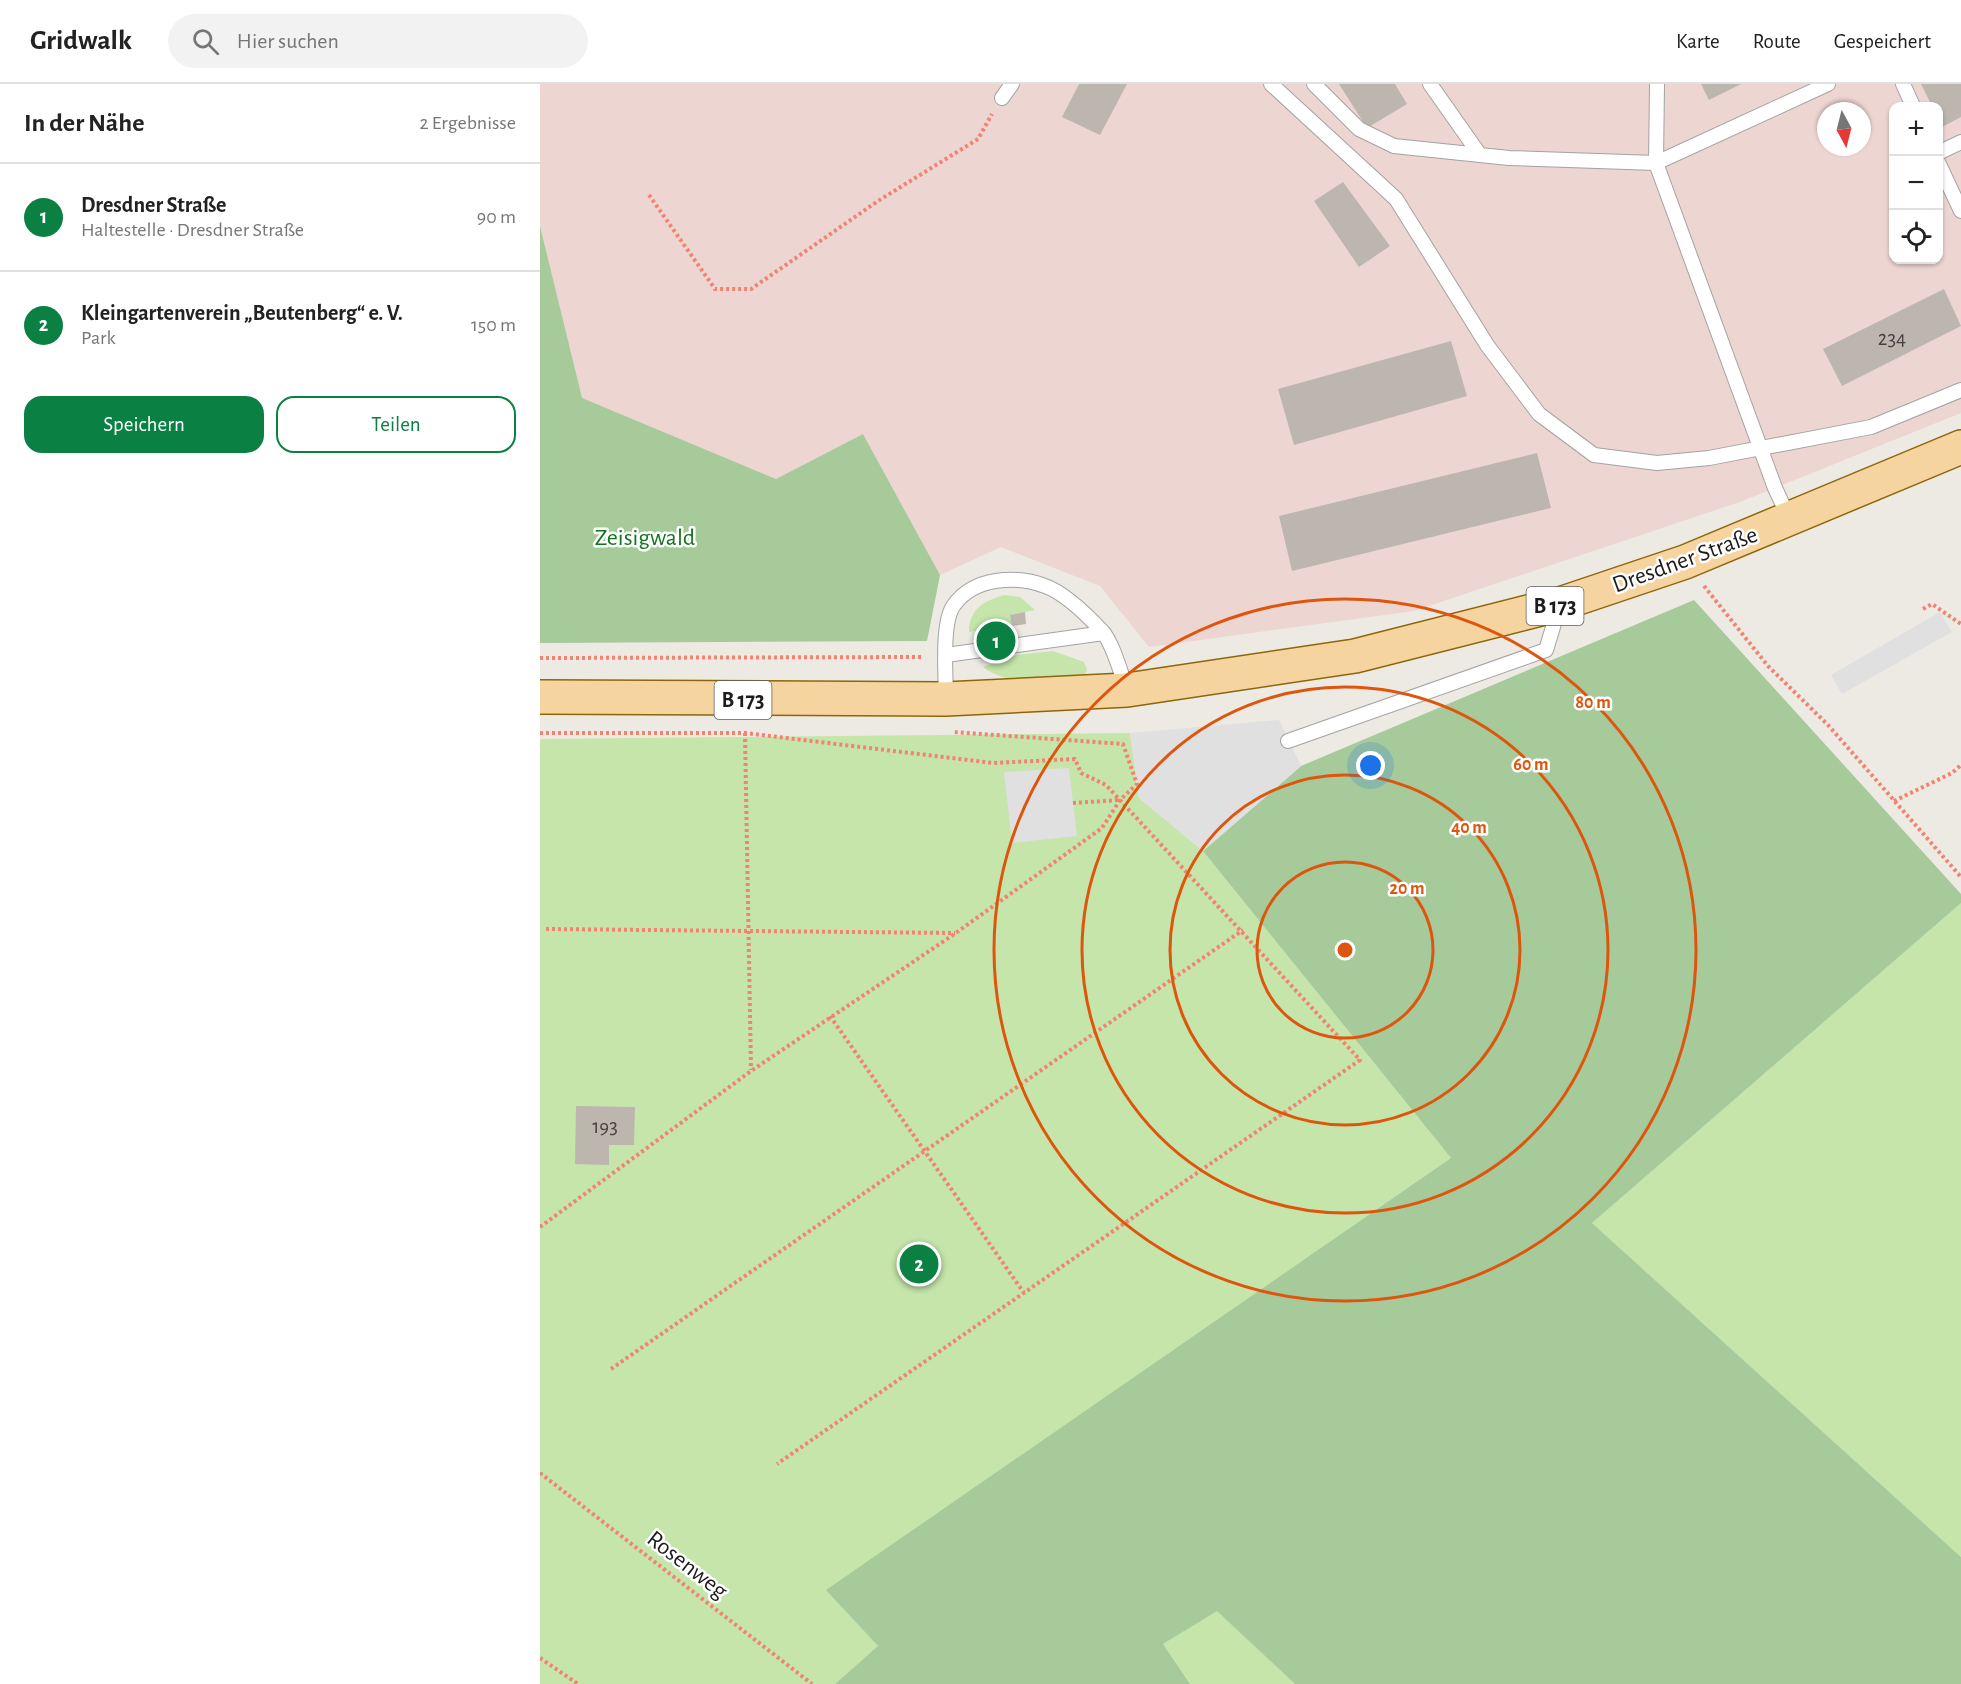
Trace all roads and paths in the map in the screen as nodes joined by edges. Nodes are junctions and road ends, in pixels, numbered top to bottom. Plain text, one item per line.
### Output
1 (1012, 84) edge
2 (1271, 84) edge
3 (1314, 84) edge
4 (1430, 84) edge
5 (1657, 84) edge
6 (1828, 84) edge
7 (1903, 84) edge
8 (1002, 98) joint
9 (1911, 102) edge
10 (1961, 142) edge
11 (1943, 151) edge
12 (1480, 155) junction
13 (1656, 163) junction
14 (1943, 173) edge
15 (649, 195) dead end
16 (1961, 211) edge
17 (1961, 390) edge
18 (1761, 447) junction
19 (1961, 447) edge
20 (1790, 520) junction
21 (1685, 562) junction
22 (1560, 604) junction
23 (1923, 609) dead end
24 (1961, 624) edge
25 (1104, 633) junction
26 (946, 655) junction
27 (540, 658) edge
28 (1127, 690) junction
29 (540, 697) edge
30 (946, 699) junction
31 (540, 733) edge
32 (746, 733) junction
33 (1288, 741) dead end
34 (1961, 765) edge
35 (1120, 800) junction
36 (1894, 801) junction
37 (1073, 803) dead end
38 (1961, 877) edge
39 (546, 929) dead end
40 (1242, 930) junction
41 (751, 931) junction
42 (956, 933) junction
43 (830, 1016) junction
44 (751, 1071) junction
45 (925, 1150) junction
46 (540, 1227) edge
47 (1024, 1293) junction
48 (610, 1369) dead end
49 (777, 1464) dead end
50 (540, 1473) edge
51 (540, 1658) edge
52 (578, 1684) edge
53 (812, 1684) edge

1 - 8 lane
2 - 18 lane
3 - 12 lane
4 - 12 lane
5 - 13 lane
6 - 13 lane
7 - 9 lane
8 - 15 path
10 - 11 lane
12 - 13 lane
13 - 18 lane
14 - 16 lane
17 - 18 lane
18 - 20 lane
19 - 20 main road, Dresdner Straße / B 173
20 - 21 main road, Dresdner Straße / B 173
21 - 22 main road, Dresdner Straße / B 173
21 - 36 path
22 - 28 main road, Dresdner Straße / B 173
22 - 33 lane
23 - 24 path
25 - 26 lane
25 - 26 lane
25 - 28 lane
26 - 27 path
26 - 30 lane
28 - 30 main road, Dresdner Straße / B 173
29 - 30 main road, Dresdner Straße / B 173
30 - 35 path
31 - 32 path
32 - 35 path
32 - 41 path
34 - 36 path
35 - 37 path
35 - 40 path
35 - 42 path
36 - 38 path
39 - 41 path
40 - 45 path
40 - 47 path
41 - 42 path
41 - 44 path
42 - 43 path
43 - 44 path
43 - 45 path
44 - 46 path
45 - 47 path
45 - 48 path
47 - 49 path
50 - 53 path, Rosenweg
51 - 52 path

